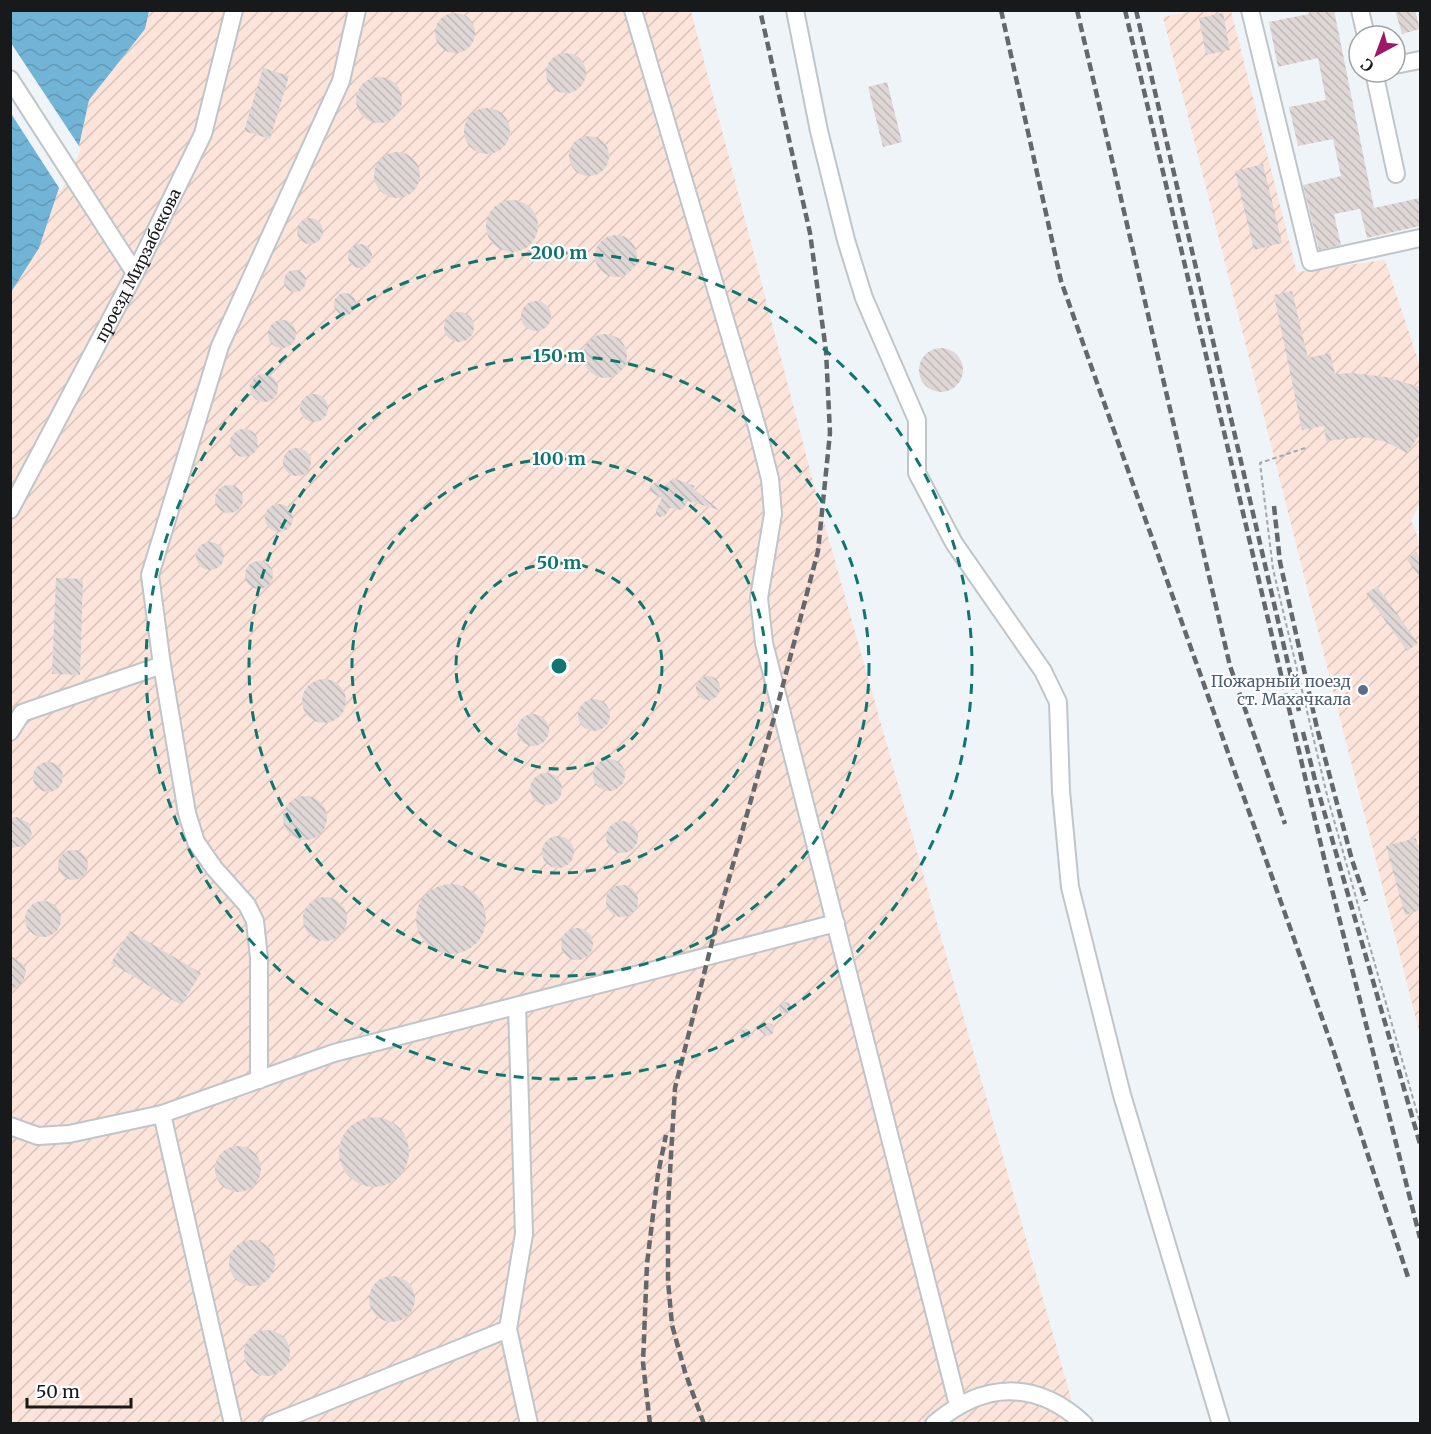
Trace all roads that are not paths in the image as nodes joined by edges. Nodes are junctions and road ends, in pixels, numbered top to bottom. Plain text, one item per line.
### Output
1 (234, 10) edge
2 (357, 10) edge
3 (633, 10) edge
4 (795, 10) edge
5 (1250, 10) edge
6 (10, 79) edge
7 (1377, 84) edge
8 (1396, 174) dead end
9 (1420, 238) edge
10 (135, 273) junction
11 (10, 510) edge
12 (162, 665) junction
13 (10, 732) edge
14 (836, 923) junction
15 (517, 1006) junction
16 (259, 1080) junction
17 (162, 1114) junction
18 (10, 1126) edge
19 (508, 1329) junction
20 (958, 1405) junction
21 (233, 1424) edge
22 (271, 1424) edge
23 (529, 1424) edge
24 (934, 1424) edge
25 (1084, 1424) edge
26 (1221, 1424) edge

1 - 10 street, проезд Мирзабекова
2 - 12 street
3 - 14 street
4 - 26 street
5 - 9 street
6 - 10 street
7 - 8 street
10 - 11 street, проезд Мирзабекова
12 - 13 street
12 - 16 street
14 - 15 street
14 - 20 street
15 - 16 street
15 - 19 street
16 - 17 street
17 - 18 street
17 - 21 street
19 - 22 street
19 - 23 street
20 - 24 street
20 - 25 street

